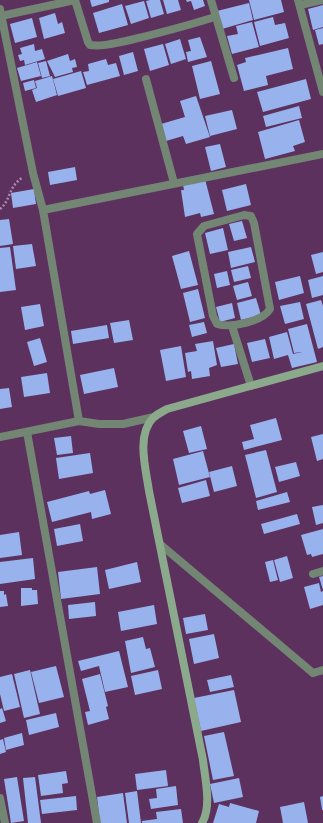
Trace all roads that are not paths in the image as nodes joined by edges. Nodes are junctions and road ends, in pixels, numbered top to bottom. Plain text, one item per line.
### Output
1 (75, 0) edge
2 (211, 0) edge
3 (323, 0) edge
4 (299, 3) edge
5 (1, 13) edge
6 (216, 17) junction
7 (234, 78) dead end
8 (146, 79) dead end
9 (323, 92) edge
10 (323, 154) edge
11 (174, 184) junction
12 (43, 210) junction
13 (232, 326) junction
14 (323, 366) edge
15 (251, 386) junction
16 (154, 417) junction
17 (79, 421) junction
18 (27, 432) junction
19 (0, 437) edge
20 (161, 545) junction
21 (323, 571) edge
22 (313, 574) dead end
23 (323, 670) edge
24 (0, 798) edge
25 (5, 823) edge
26 (96, 823) edge
27 (202, 823) edge

1 - 5 street
1 - 6 street
2 - 6 street
3 - 4 street
4 - 9 street
5 - 12 street
6 - 7 street
8 - 11 street
10 - 11 street
11 - 12 street
12 - 17 street
13 - 13 street
13 - 15 street
14 - 15 main road
15 - 16 main road
16 - 17 street
16 - 20 main road
17 - 18 street
18 - 19 street
18 - 26 street
20 - 23 street
20 - 27 main road
21 - 22 street
24 - 25 street

